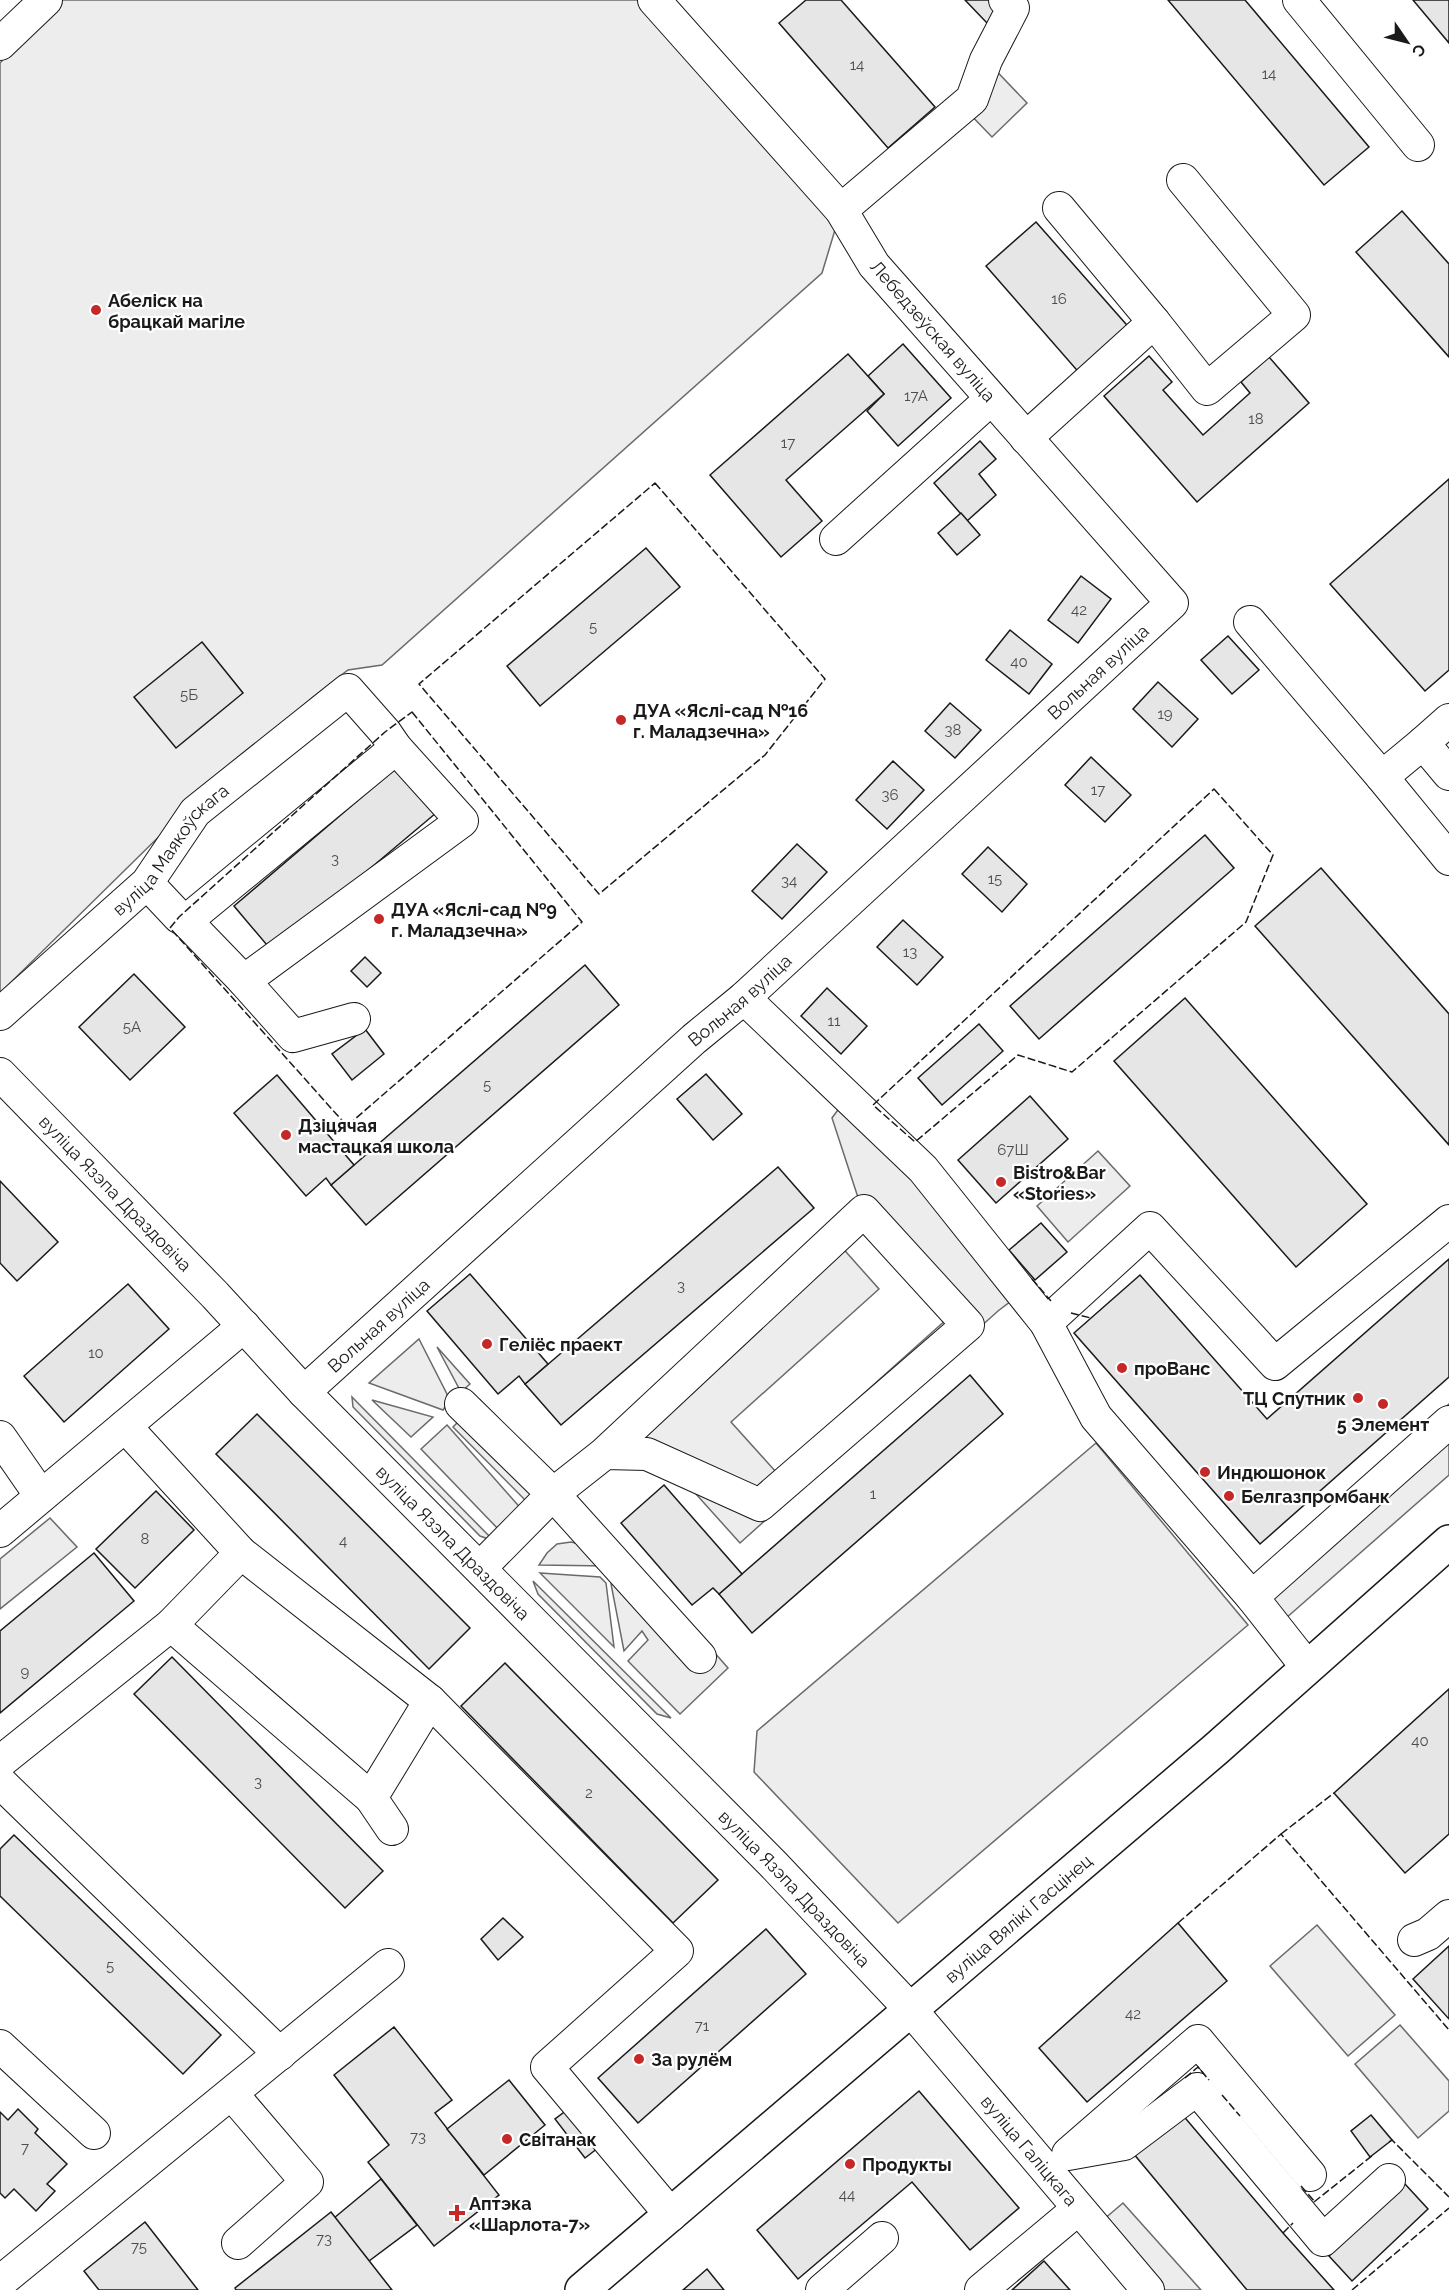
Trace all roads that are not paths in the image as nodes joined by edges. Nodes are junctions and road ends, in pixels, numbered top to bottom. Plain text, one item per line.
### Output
1 (46, 0) edge
2 (654, 0) edge
3 (1005, 0) edge
4 (1299, 0) edge
5 (0, 44) edge
6 (1418, 145) dead end
7 (1182, 180) dead end
8 (1059, 208) dead end
9 (841, 210) junction
10 (1154, 322) junction
11 (991, 399) junction
12 (1026, 438) junction
13 (836, 539) dead end
14 (1172, 603) joint
15 (1250, 622) dead end
16 (1449, 720) edge
17 (1423, 743) junction
18 (396, 748) junction
19 (1449, 774) edge
20 (1382, 777) junction
21 (1449, 859) edge
22 (147, 883) junction
23 (186, 921) junction
24 (244, 981) junction
25 (744, 998) junction
26 (0, 1014) edge
27 (354, 1019) dead end
28 (0, 1074) edge
29 (1449, 1221) edge
30 (1046, 1323) junction
31 (244, 1326) junction
32 (304, 1392) junction
33 (461, 1404) dead end
34 (1449, 1422) edge
35 (125, 1426) junction
36 (0, 1437) edge
37 (605, 1453) junction
38 (553, 1494) junction
39 (41, 1496) junction
40 (0, 1530) edge
41 (1449, 1542) edge
42 (241, 1553) junction
43 (480, 1568) junction
44 (1252, 1597) junction
45 (171, 1625) junction
46 (700, 1657) dead end
47 (1307, 1667) junction
48 (430, 1701) junction
49 (0, 1762) edge
50 (0, 1782) edge
51 (371, 1798) junction
52 (392, 1829) dead end
53 (1449, 1916) edge
54 (1414, 1940) dead end
55 (388, 1965) dead end
56 (910, 2010) junction
57 (0, 2046) edge
58 (280, 2054) junction
59 (232, 2094) junction
60 (94, 2133) dead end
61 (1057, 2163) junction
62 (1310, 2175) dead end
63 (1389, 2180) dead end
64 (1078, 2209) junction
65 (671, 2215) junction
66 (882, 2238) dead end
67 (238, 2243) dead end
68 (14, 2281) edge
69 (582, 2290) edge
70 (822, 2290) edge
71 (981, 2290) edge
72 (1148, 2290) edge

1 - 5 street
2 - 9 street, Лебедзеўская вуліца
3 - 9 street
4 - 6 street
7 - 10 street
8 - 10 street
9 - 11 street, Лебедзеўская вуліца
10 - 12 street
11 - 12 street, Лебедзеўская вуліца
11 - 13 street
12 - 14 street, Лебедзеўская вуліца
14 - 25 street, Вольная вуліца
15 - 20 street
16 - 17 street
17 - 19 street
17 - 20 street
18 - 22 street, вуліца Маякоўскага
18 - 23 street
18 - 24 street
20 - 21 street
22 - 23 street
22 - 26 street, вуліца Маякоўскага
23 - 24 street
24 - 27 street
25 - 30 street
25 - 32 street, Вольная вуліца
28 - 31 street, вуліца Язэпа Драздовіча
29 - 30 street
30 - 44 street
31 - 32 street, вуліца Язэпа Драздовіча
31 - 35 street
32 - 43 street, вуліца Язэпа Драздовіча
33 - 38 street
34 - 44 street
35 - 39 street
35 - 42 street
36 - 39 street
37 - 37 street
37 - 38 street
38 - 43 street
38 - 46 street
39 - 40 street
41 - 47 main road, вуліца Вялікі Гасцінец
42 - 45 street
42 - 48 street
43 - 56 street, вуліца Язэпа Драздовіча
44 - 47 street
45 - 49 street
45 - 51 street
47 - 56 main road, вуліца Вялікі Гасцінец
48 - 51 street
48 - 65 street
50 - 58 street
51 - 52 street
53 - 54 street
55 - 58 street
56 - 61 street, вуліца Галіцкага
56 - 65 main road, вуліца Вялікі Гасцінец
57 - 60 street
58 - 59 street
59 - 67 street
59 - 68 street
61 - 62 street
61 - 63 street
61 - 64 street, вуліца Галіцкага
64 - 71 street
64 - 72 street, вуліца Галіцкага
65 - 69 main road, вуліца Вялікі Гасцінец
66 - 70 street

